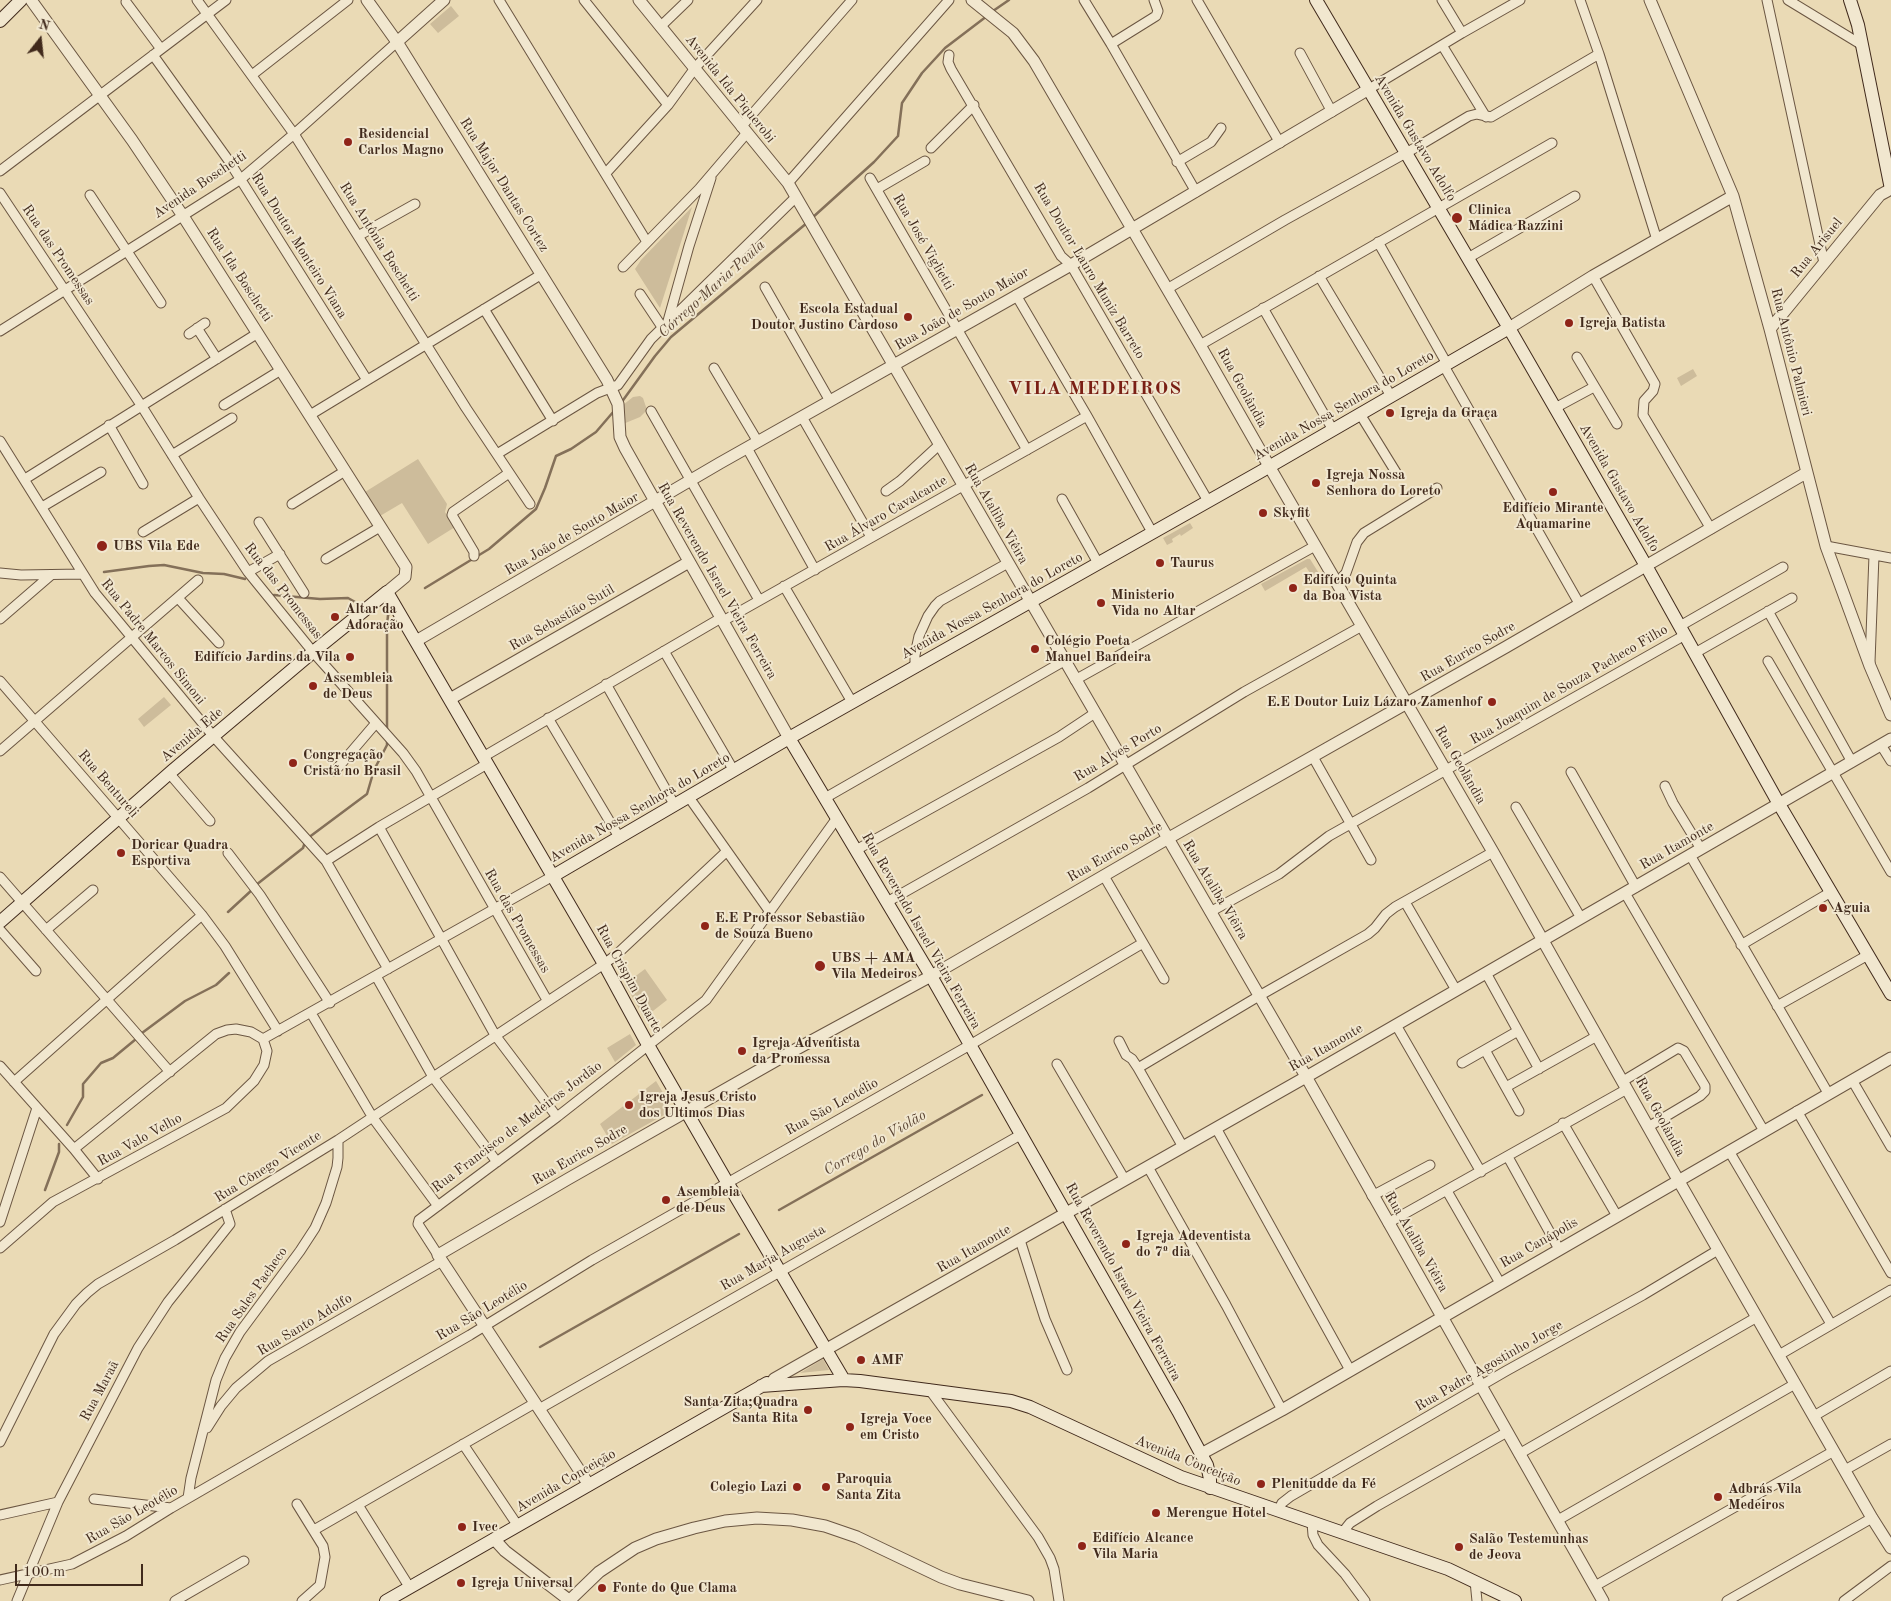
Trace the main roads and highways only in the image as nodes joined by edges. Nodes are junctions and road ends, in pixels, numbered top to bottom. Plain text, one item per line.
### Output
1 (21, 0) edge
2 (1316, 0) edge
3 (1850, 0) edge
4 (1857, 0) edge
5 (0, 21) edge
6 (1858, 25) junction
7 (1891, 189) edge
8 (1509, 328) junction
9 (387, 592) joint
10 (788, 738) junction
11 (554, 876) junction
12 (0, 922) edge
13 (1891, 994) edge
14 (843, 1380) junction
15 (761, 1386) junction
16 (1210, 1488) junction
17 (386, 1601) edge
18 (1515, 1601) edge

1 - 5 main road
2 - 8 main road, Avenida Gustavo Adolfo
3 - 6 main road
4 - 6 main road
6 - 7 main road
8 - 10 main road, Avenida Nossa Senhora do Loreto
8 - 13 main road, Avenida Gustavo Adolfo
9 - 11 main road, Rua Crispim Duarte
9 - 12 main road, Avenida Ede
10 - 11 main road, Avenida Nossa Senhora do Loreto
10 - 16 main road, Rua Reverendo Israel Vieira Ferreira
11 - 14 main road, Rua Crispim Duarte
14 - 15 main road, Avenida Conceição
14 - 15 main road, Avenida Conceição
14 - 16 main road, Avenida Conceição
15 - 17 main road, Avenida Conceição
16 - 18 main road, Avenida Conceição

